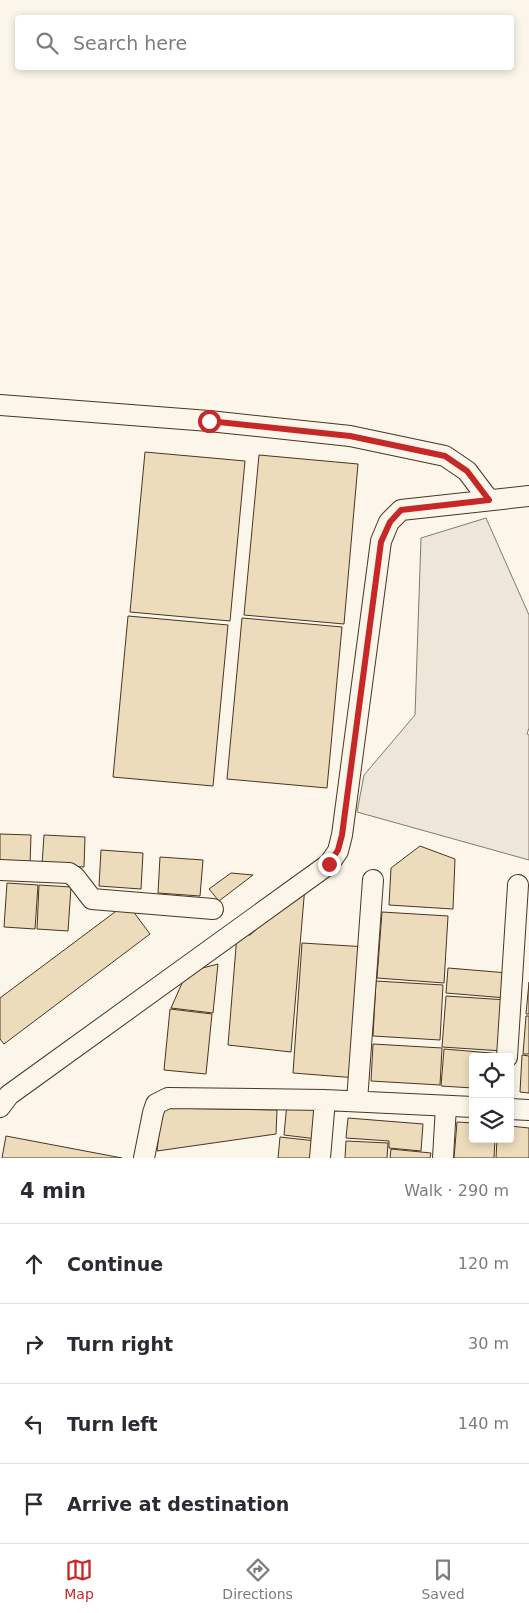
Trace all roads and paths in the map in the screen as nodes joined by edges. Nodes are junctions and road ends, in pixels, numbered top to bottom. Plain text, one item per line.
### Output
1 (0, 405) edge
2 (529, 496) edge
3 (489, 500) junction
4 (0, 870) edge
5 (373, 880) dead end
6 (518, 885) dead end
7 (212, 909) dead end
8 (507, 1053) edge
9 (3, 1099) edge
10 (325, 1100) junction
11 (357, 1102) junction
12 (446, 1106) junction
13 (469, 1107) edge
14 (514, 1109) edge
15 (529, 1110) edge
16 (144, 1158) edge
17 (320, 1158) edge
18 (443, 1158) edge

1 - 3 street
2 - 3 street
3 - 9 street
4 - 7 street
5 - 11 street
6 - 8 street
10 - 11 street
10 - 16 street
10 - 17 street
11 - 12 street
12 - 13 street
12 - 18 street
14 - 15 street

